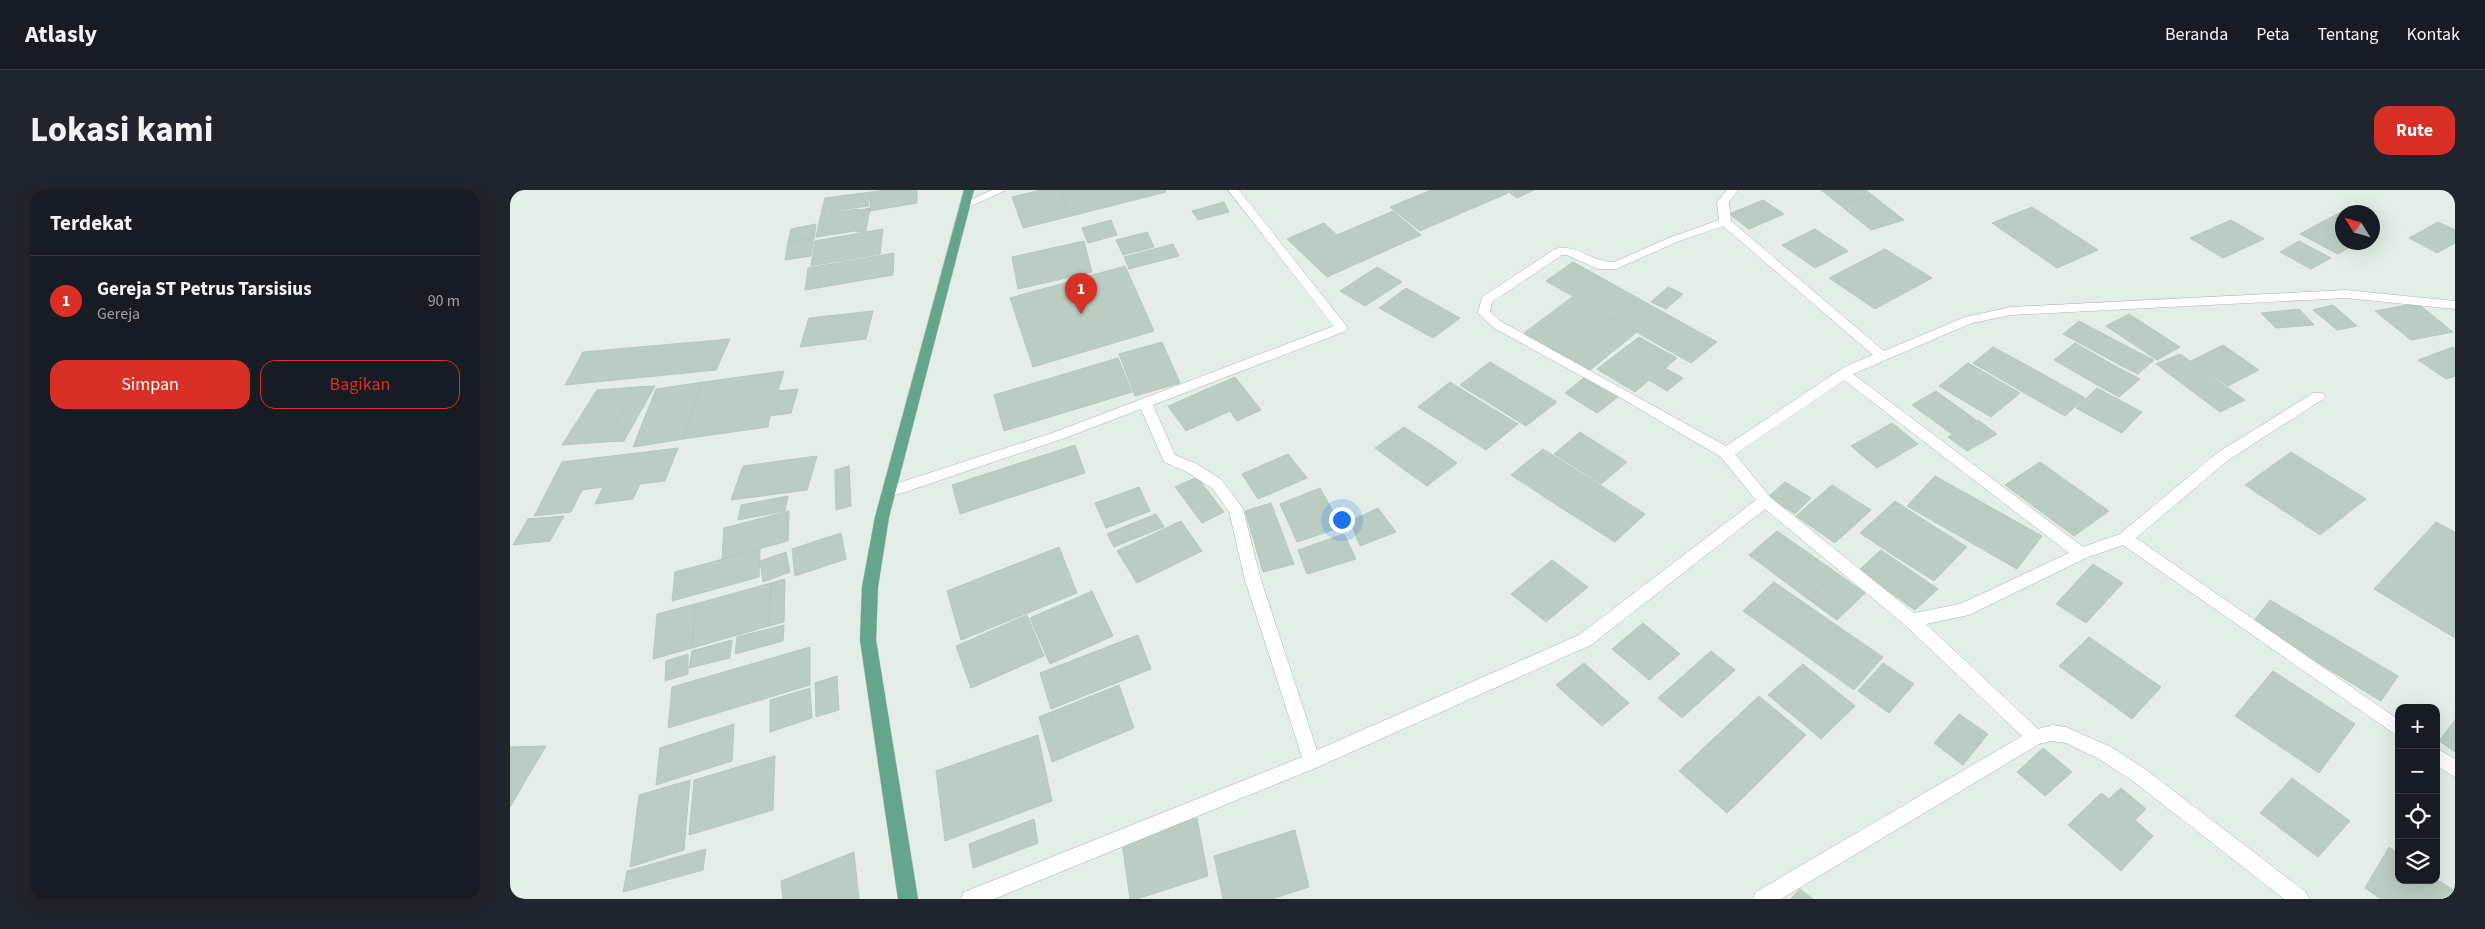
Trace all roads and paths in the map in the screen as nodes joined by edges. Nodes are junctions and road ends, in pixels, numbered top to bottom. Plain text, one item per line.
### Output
1 (1001, 190) edge
2 (1233, 190) edge
3 (1733, 190) edge
4 (967, 197) edge
5 (1725, 222) junction
6 (2455, 305) edge
7 (1884, 357) junction
8 (1845, 374) junction
9 (2318, 396) dead end
10 (1145, 402) junction
11 (1726, 454) junction
12 (888, 492) junction
13 (1765, 501) junction
14 (2125, 538) junction
15 (2081, 554) junction
16 (1911, 620) junction
17 (2395, 727) edge
18 (2035, 737) junction
19 (2440, 759) edge
20 (1312, 761) junction
21 (2455, 770) edge
22 (908, 899) edge
23 (971, 899) edge
24 (1763, 899) edge
25 (2299, 899) edge

1 - 4 street
2 - 10 street
3 - 5 street
4 - 12 main road
5 - 7 street
5 - 11 street
6 - 7 street
7 - 8 street
8 - 11 street
8 - 15 street
9 - 14 street
10 - 12 street
10 - 20 street
11 - 13 street
12 - 22 main road
13 - 16 street
13 - 20 street
14 - 15 street
14 - 17 street
15 - 16 street
16 - 18 street
18 - 24 street
18 - 25 street
19 - 21 street
20 - 23 street

